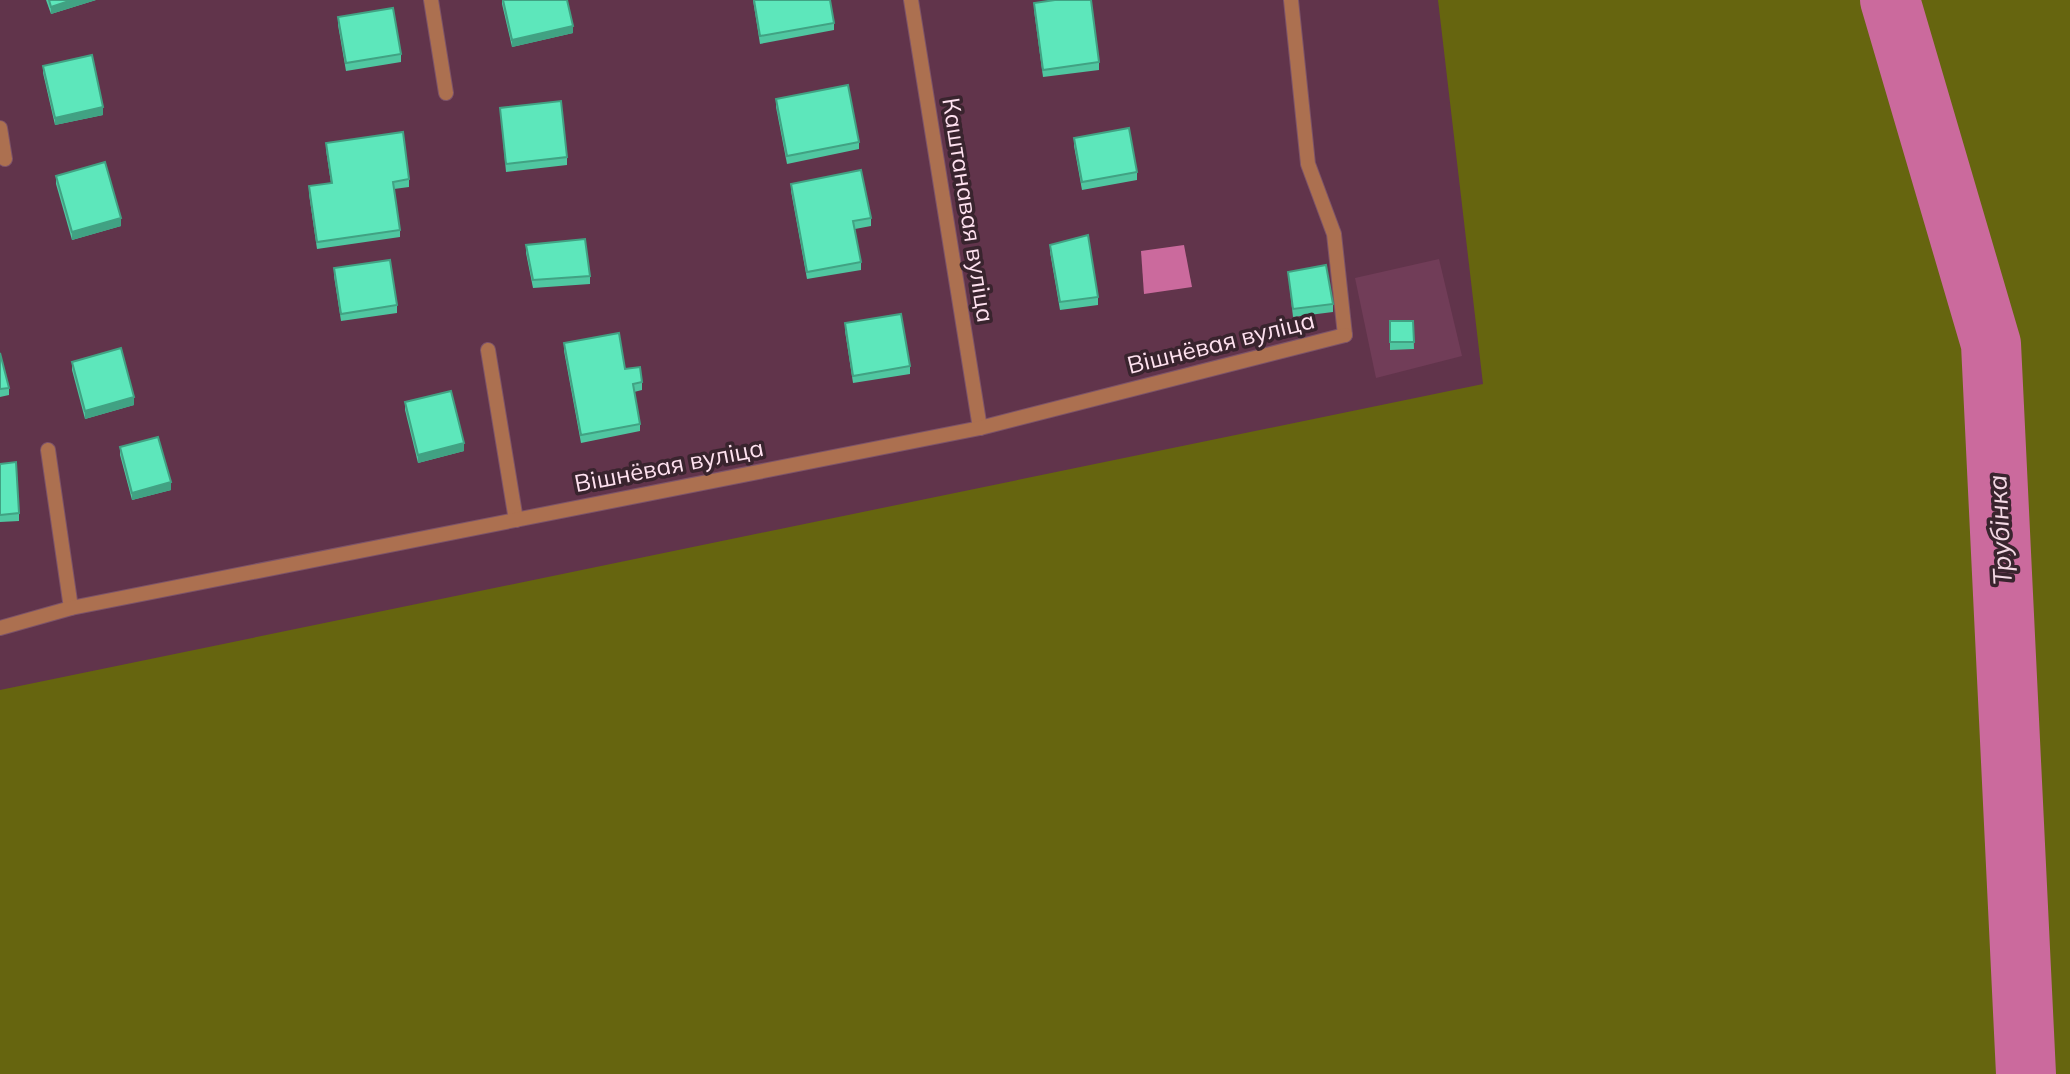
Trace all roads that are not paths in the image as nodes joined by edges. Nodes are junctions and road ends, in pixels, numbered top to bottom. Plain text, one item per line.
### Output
1 (430, 0) edge
2 (911, 0) edge
3 (1291, 0) edge
4 (446, 93) dead end
5 (0, 128) edge
6 (5, 159) dead end
7 (488, 350) dead end
8 (980, 428) junction
9 (48, 450) dead end
10 (516, 520) junction
11 (71, 608) junction
12 (0, 628) edge

1 - 4 street
2 - 8 street, Каштанавая вуліца
3 - 8 street, Вішнёвая вуліца
5 - 6 street
7 - 10 street
8 - 10 street, Вішнёвая вуліца
9 - 11 street
10 - 11 street, Вішнёвая вуліца
11 - 12 street, Вішнёвая вуліца

